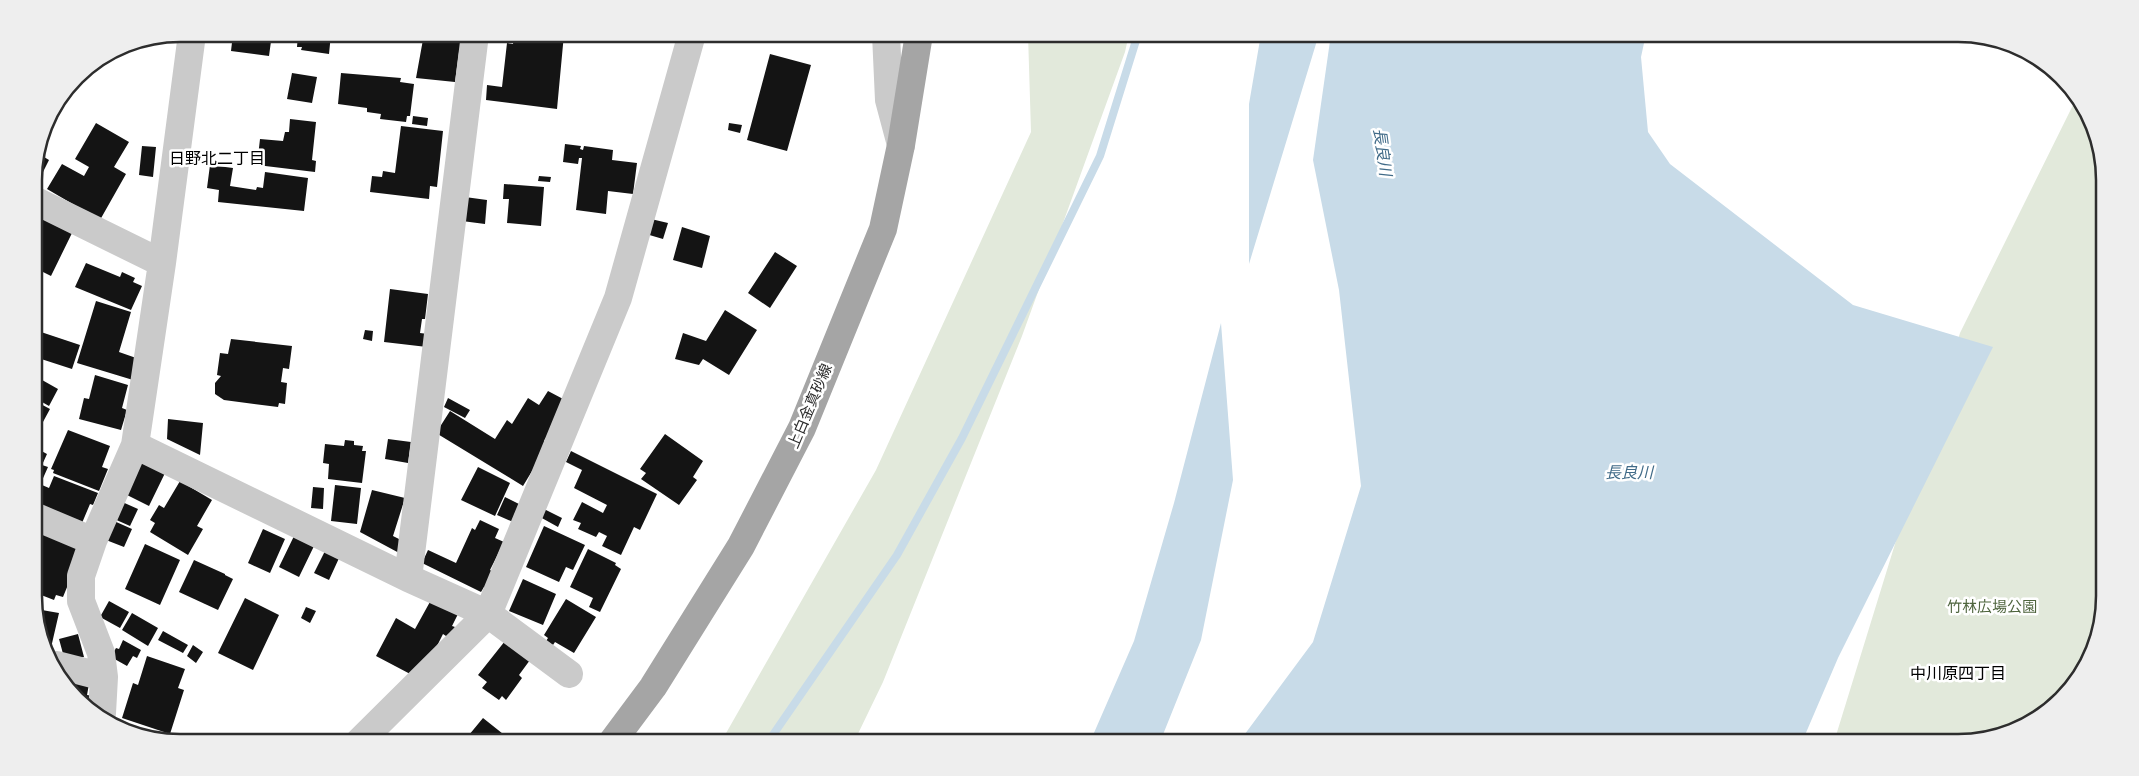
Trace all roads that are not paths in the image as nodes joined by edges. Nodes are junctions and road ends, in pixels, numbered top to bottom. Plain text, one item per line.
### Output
1 (191, 43) edge
2 (474, 43) edge
3 (690, 43) edge
4 (886, 43) edge
5 (918, 43) edge
6 (901, 145) junction
7 (43, 204) edge
8 (162, 262) junction
9 (135, 445) junction
10 (42, 520) edge
11 (93, 541) junction
12 (408, 578) junction
13 (488, 614) junction
14 (63, 667) edge
15 (568, 674) dead end
16 (104, 677) junction
17 (102, 709) edge
18 (367, 734) edge
19 (618, 734) edge

1 - 8 street
2 - 12 street
3 - 13 street
4 - 6 street
5 - 6 main road, 上白金真砂線
6 - 19 main road, 上白金真砂線
7 - 8 street
8 - 9 street
9 - 11 street
9 - 12 street
10 - 11 street
11 - 16 street
12 - 13 street
13 - 15 street
13 - 18 street
14 - 16 street
16 - 17 street

